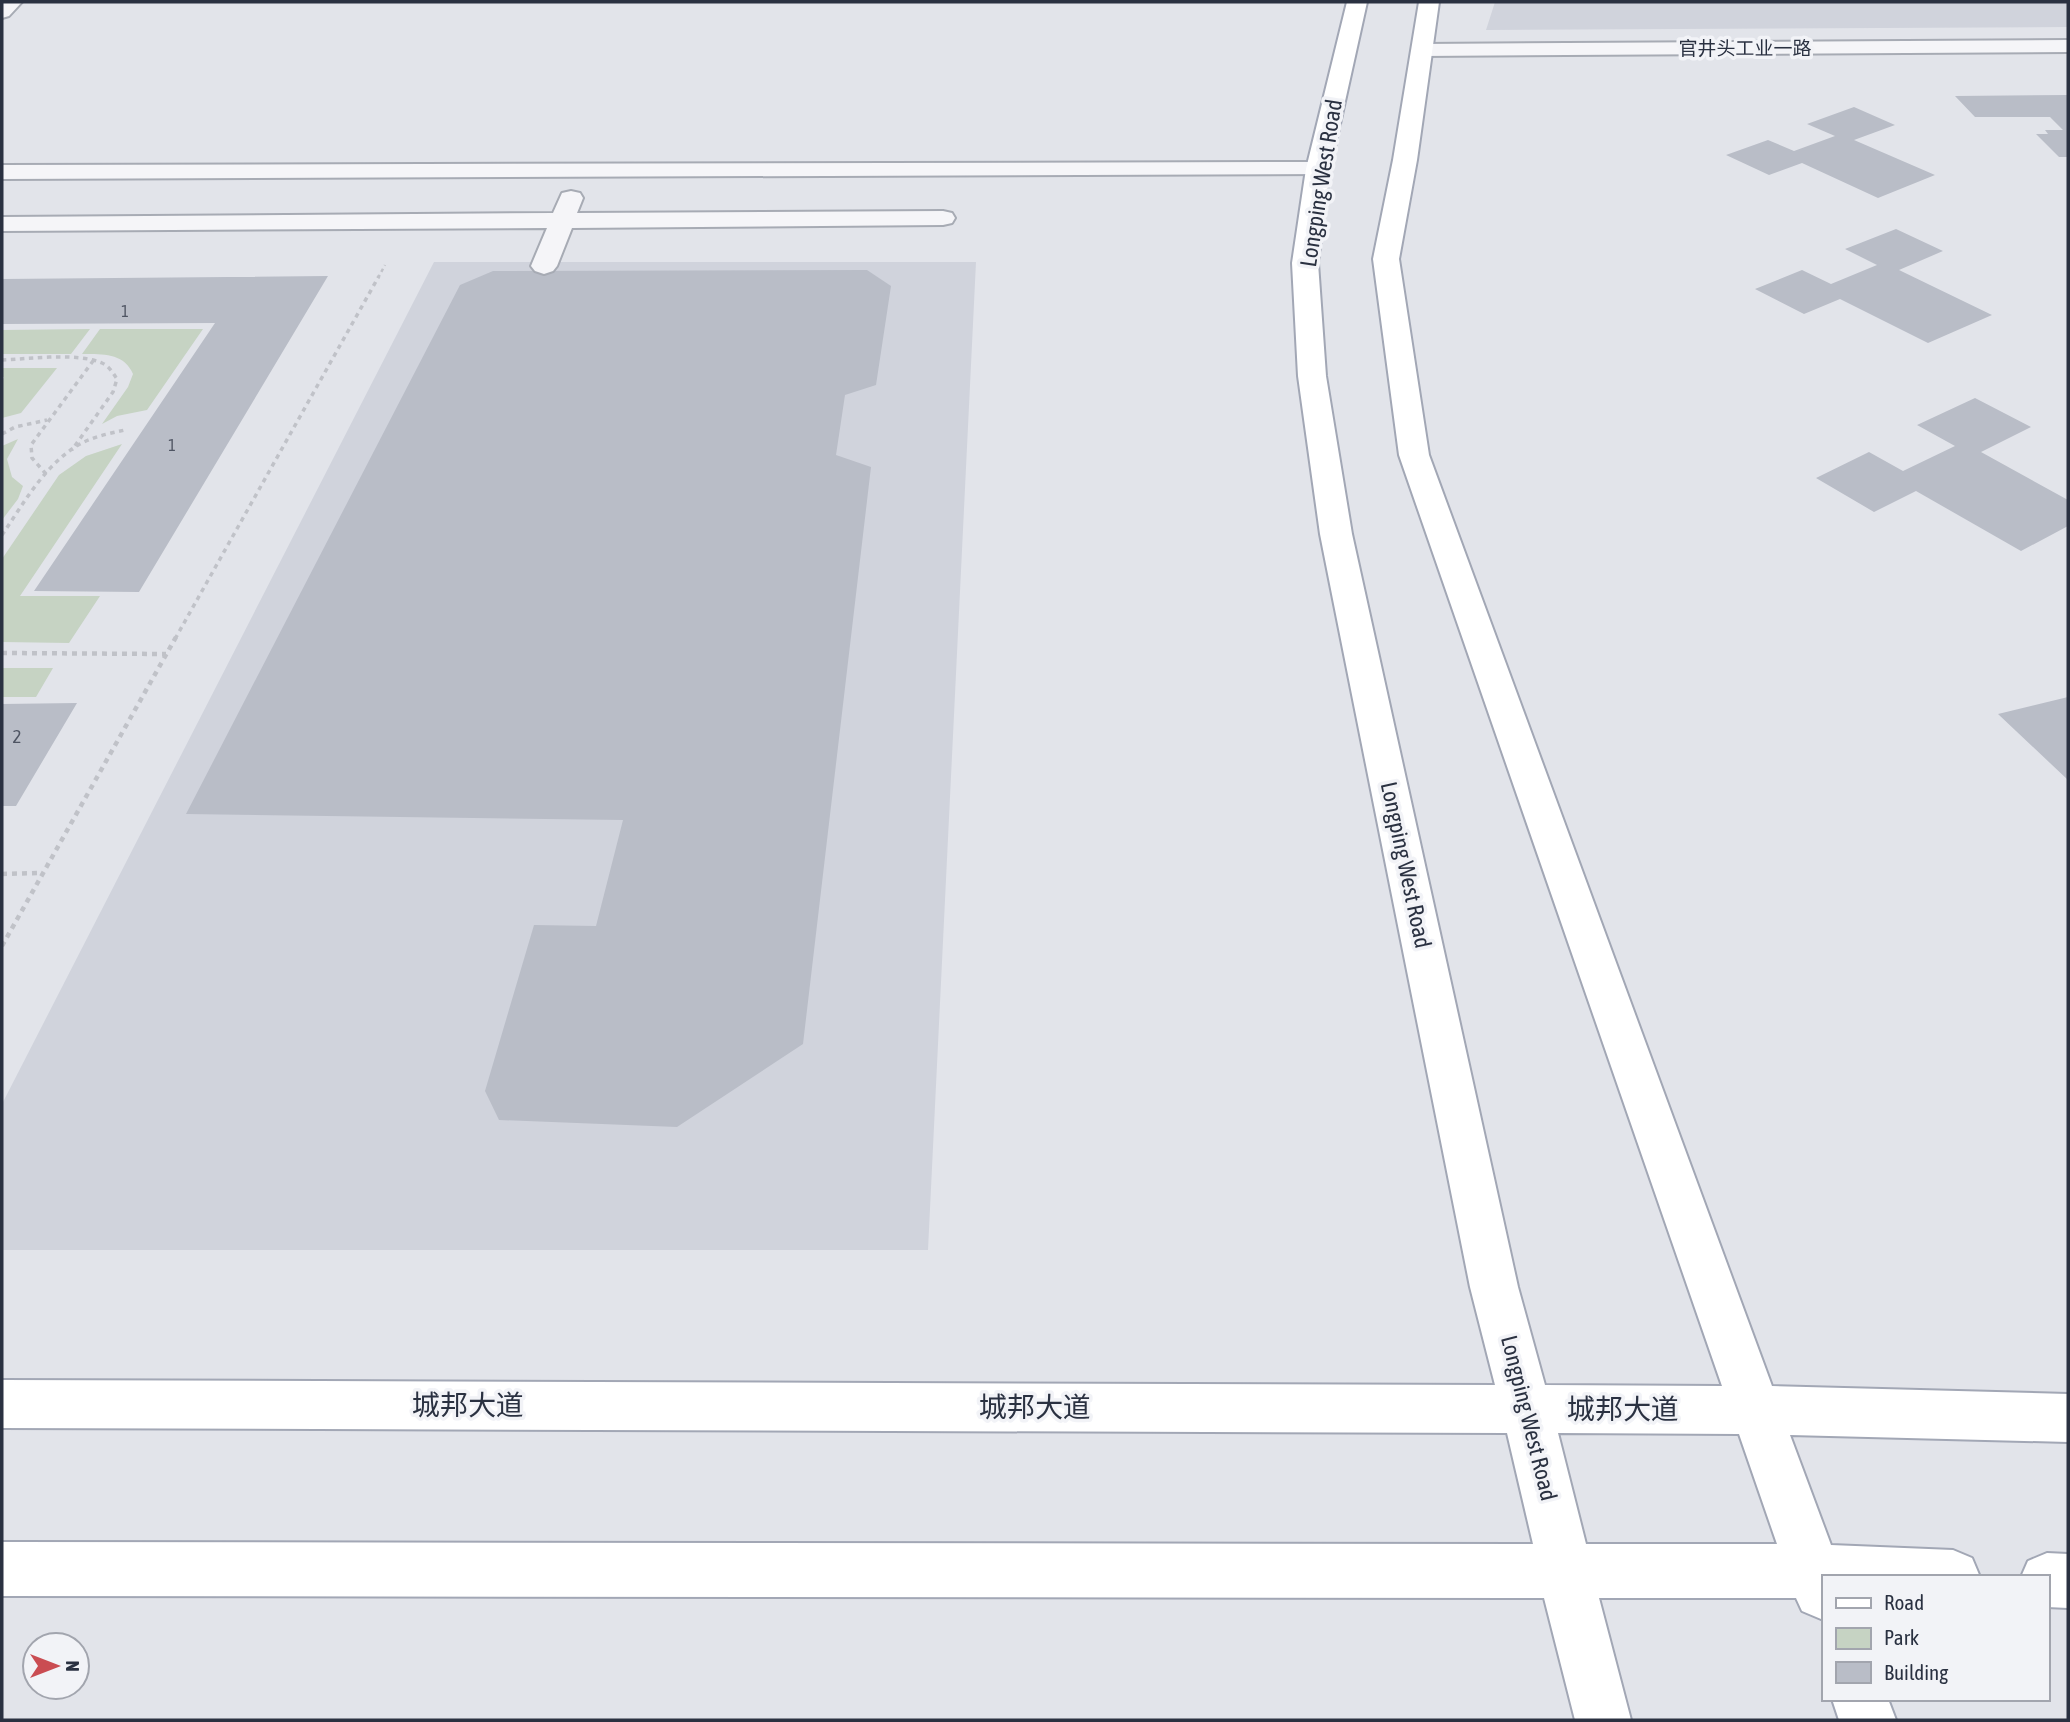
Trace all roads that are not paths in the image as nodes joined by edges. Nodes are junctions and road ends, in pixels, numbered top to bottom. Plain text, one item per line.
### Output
1 (12, 2) edge
2 (1357, 2) edge
3 (1429, 2) edge
4 (2, 12) edge
5 (2068, 46) edge
6 (1422, 50) junction
7 (1318, 169) junction
8 (582, 170) junction
9 (2, 172) edge
10 (943, 218) dead end
11 (562, 220) junction
12 (2, 224) edge
13 (544, 266) dead end
14 (2, 1404) edge
15 (1527, 1409) junction
16 (1756, 1410) junction
17 (2068, 1418) edge
18 (2, 1569) edge
19 (1566, 1571) junction
20 (2049, 1580) edge
21 (2068, 1581) edge
22 (1819, 1584) edge
23 (1861, 1701) edge
24 (1603, 1720) edge
25 (1867, 1720) edge

1 - 4 street
2 - 7 main road, Longping West Road
3 - 6 main road
5 - 6 street, 官井头工业一路
6 - 16 main road
7 - 8 street
7 - 15 main road, Longping West Road
8 - 9 street
8 - 11 street
10 - 11 street
11 - 12 street
11 - 13 street
14 - 15 main road, 城邦大道
15 - 16 main road, 城邦大道
15 - 19 main road, Longping West Road
16 - 17 main road, 城邦大道
16 - 22 main road
18 - 19 main road
19 - 22 main road
19 - 24 main road, Longping West Road
20 - 21 main road
23 - 25 main road

